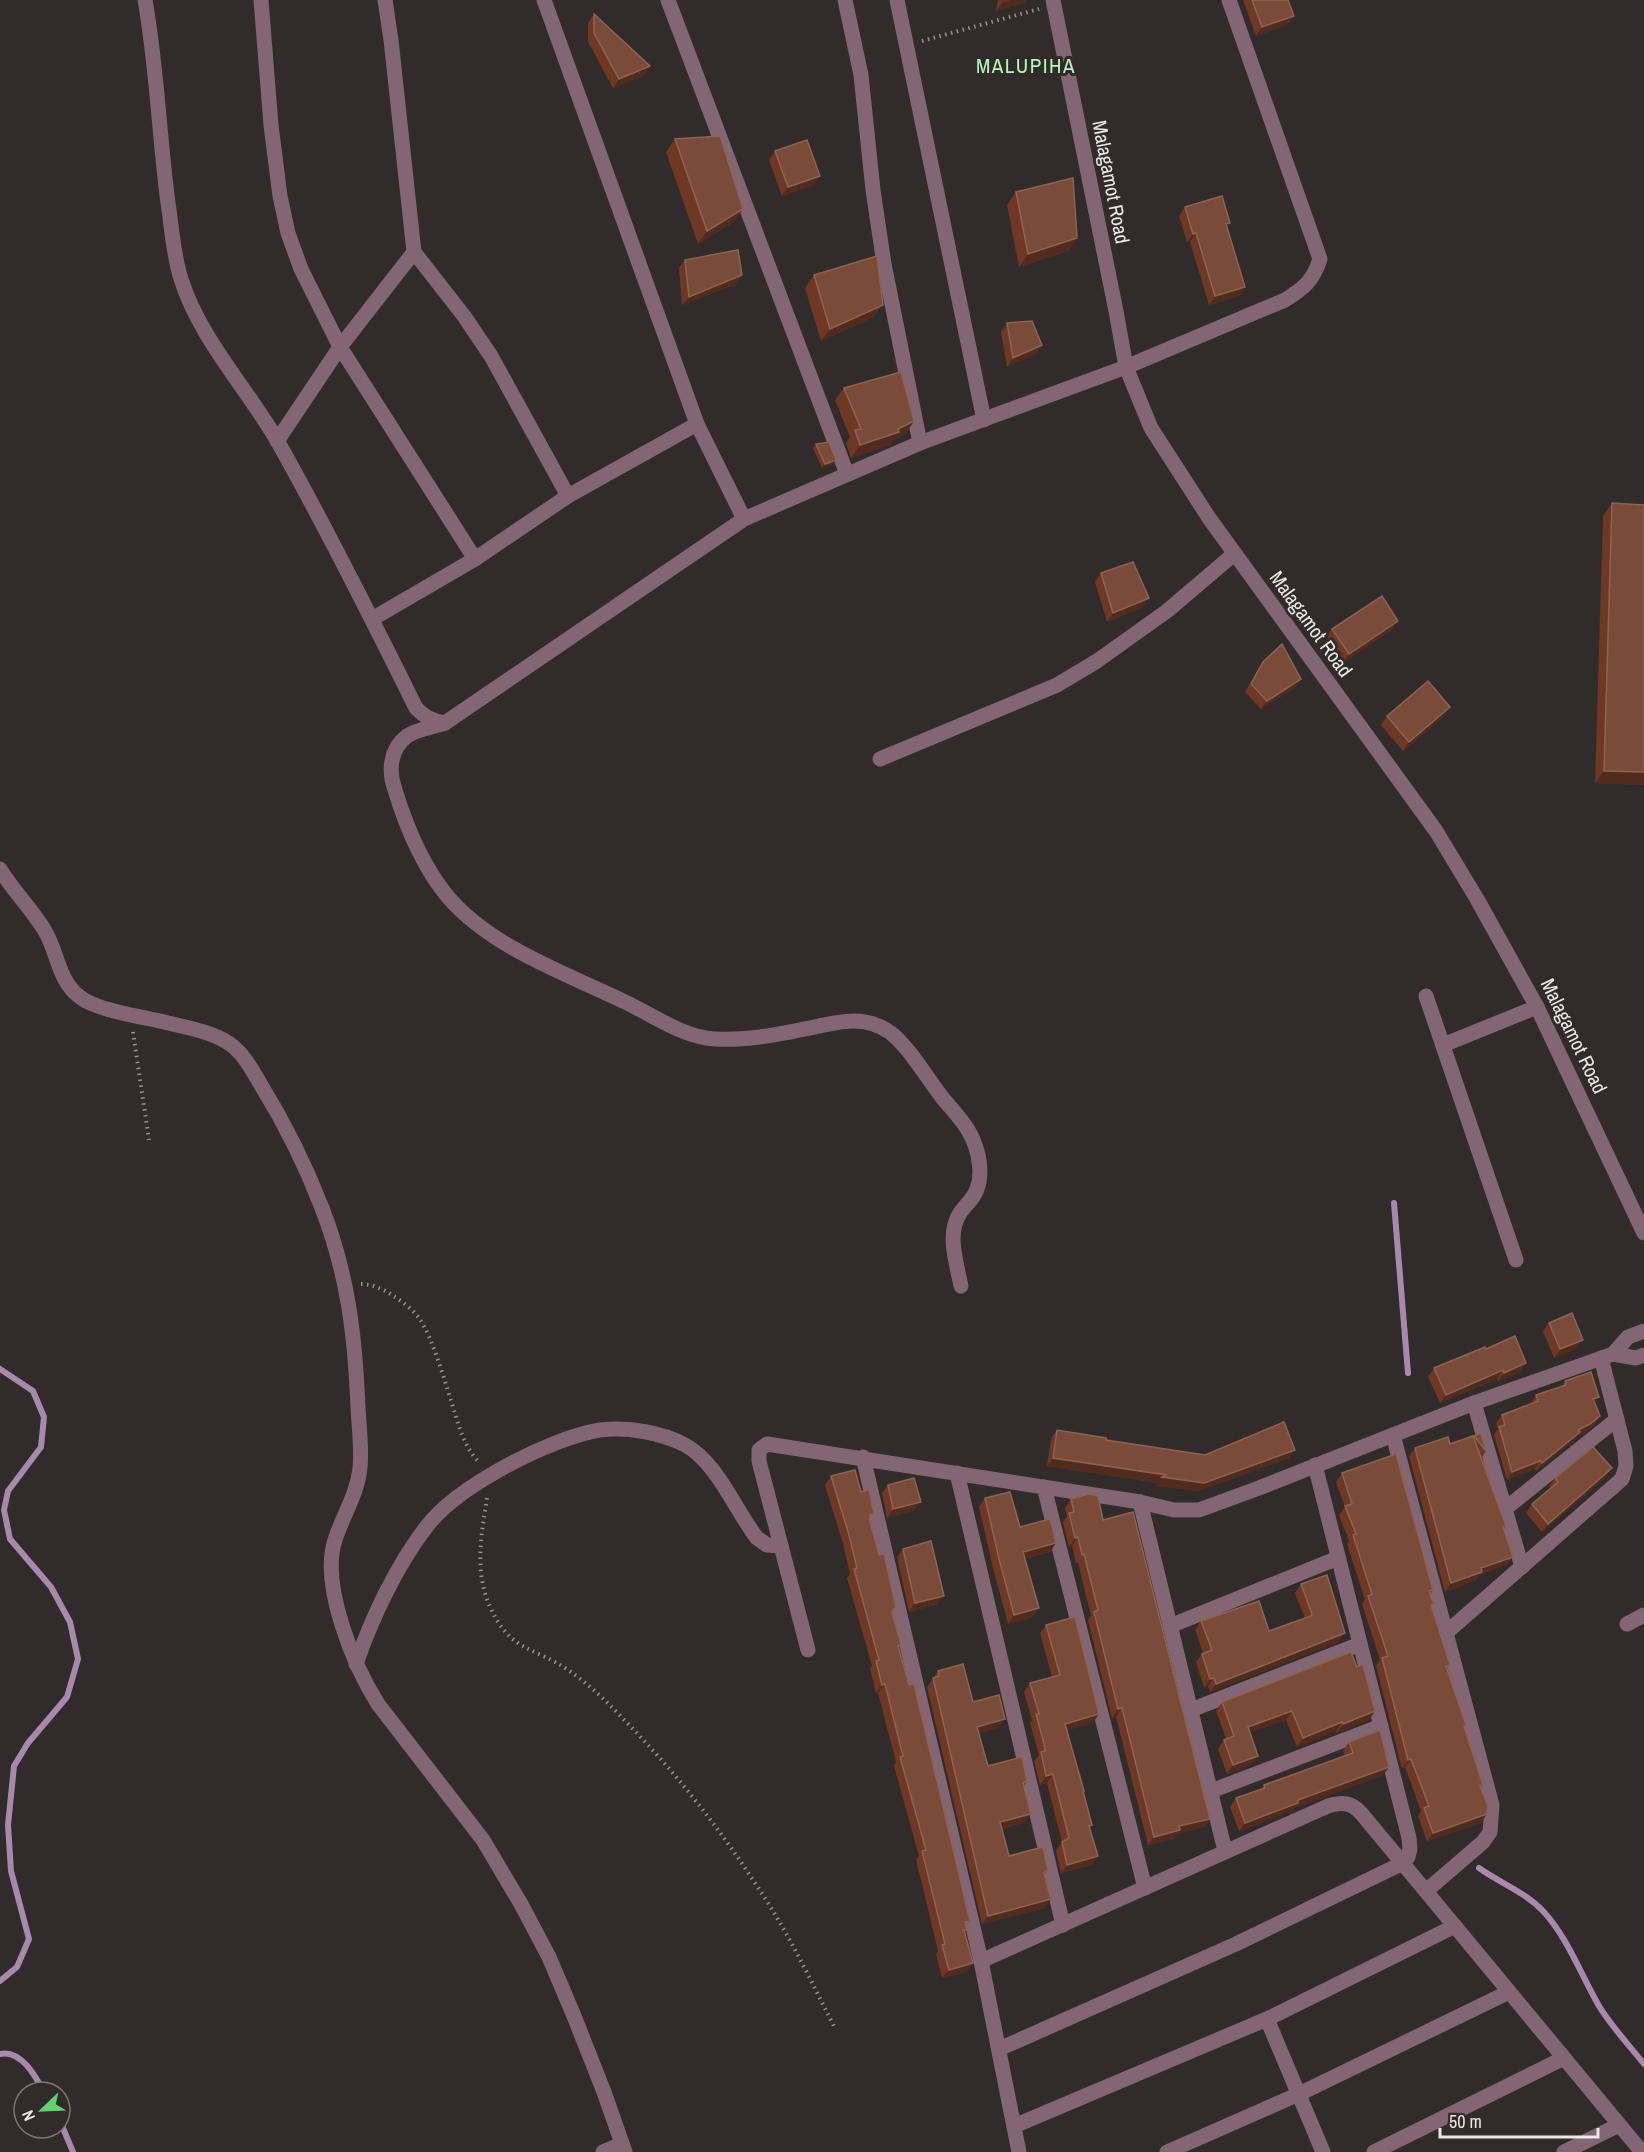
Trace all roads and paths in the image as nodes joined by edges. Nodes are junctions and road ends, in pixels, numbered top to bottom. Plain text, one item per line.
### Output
1 (145, 0) edge
2 (261, 0) edge
3 (385, 0) edge
4 (544, 0) edge
5 (668, 0) edge
6 (845, 0) edge
7 (897, 0) edge
8 (1229, 0) edge
9 (1054, 2) edge
10 (908, 45) junction
11 (414, 252) junction
12 (340, 348) junction
13 (1125, 367) junction
14 (984, 420) junction
15 (697, 424) junction
16 (277, 441) junction
17 (920, 443) junction
18 (847, 474) junction
19 (568, 496) junction
20 (744, 519) junction
21 (1234, 554) junction
22 (475, 559) junction
23 (372, 620) junction
24 (445, 723) junction
25 (880, 759) dead end
26 (0, 869) edge
27 (1426, 996) dead end
28 (1537, 1007) junction
29 (130, 1014) junction
30 (1443, 1045) junction
31 (148, 1140) dead end
32 (1644, 1233) edge
33 (1516, 1260) dead end
34 (346, 1284) junction
35 (961, 1286) dead end
36 (1644, 1331) edge
37 (1644, 1355) edge
38 (1607, 1356) junction
39 (1474, 1403) junction
40 (1617, 1419) junction
41 (1393, 1435) junction
42 (863, 1457) junction
43 (1315, 1465) junction
44 (957, 1473) junction
45 (491, 1476) junction
46 (1044, 1487) junction
47 (1140, 1502) junction
48 (1505, 1509) junction
49 (781, 1546) junction
50 (1338, 1558) junction
51 (1522, 1567) junction
52 (1644, 1615) edge
53 (1627, 1624) dead end
54 (1170, 1626) junction
55 (1447, 1632) junction
56 (1360, 1644) junction
57 (808, 1650) dead end
58 (356, 1664) junction
59 (1191, 1710) junction
60 (1381, 1726) junction
61 (1211, 1791) junction
62 (1226, 1851) junction
63 (1403, 1863) junction
64 (1145, 1888) junction
65 (1426, 1891) junction
66 (1063, 1925) junction
67 (1455, 1926) junction
68 (981, 1961) junction
69 (1509, 1992) junction
70 (1267, 2019) junction
71 (835, 2028) dead end
72 (999, 2049) junction
73 (1564, 2058) junction
74 (1299, 2094) junction
75 (1619, 2125) junction
76 (1014, 2126) junction
77 (623, 2148) edge
78 (603, 2152) edge
79 (1019, 2152) edge
80 (1167, 2152) edge
81 (1323, 2152) edge
82 (1374, 2152) edge
83 (1564, 2152) edge
84 (1642, 2152) edge

1 - 16 street
2 - 12 street
3 - 11 street
4 - 15 street
5 - 18 street
6 - 17 street
7 - 10 street
8 - 13 street
9 - 10 path
9 - 13 street, Malagamot Road
10 - 14 street
11 - 12 street
11 - 19 street
12 - 16 street
12 - 22 street
13 - 14 street
13 - 21 street, Malagamot Road
14 - 17 street
15 - 19 street
15 - 20 street
16 - 23 street
17 - 18 street
18 - 20 street
19 - 22 street
20 - 24 street
21 - 25 street
21 - 28 street, Malagamot Road
22 - 23 street
23 - 24 street
24 - 35 street
26 - 29 street
27 - 30 street
28 - 30 street
28 - 32 street, Malagamot Road
29 - 31 path
29 - 34 street
30 - 33 street
34 - 45 path
34 - 58 street
36 - 38 street
37 - 38 street
38 - 39 street
38 - 40 street
39 - 41 street
39 - 48 street
40 - 48 street
40 - 51 street
41 - 43 street
41 - 55 street
42 - 44 street
42 - 49 street
42 - 68 street
43 - 47 street
43 - 50 street
44 - 46 street
44 - 66 street
45 - 49 street
45 - 58 street
45 - 71 path
46 - 47 street
46 - 64 street
47 - 54 street
48 - 51 street
49 - 57 street
50 - 54 street
50 - 56 street
51 - 55 street
52 - 53 street
54 - 59 street
55 - 65 street
56 - 59 street
56 - 60 street
58 - 77 street
59 - 61 street
60 - 61 street
60 - 63 street
61 - 62 street
62 - 63 street
62 - 64 street
63 - 65 street
63 - 72 street
64 - 66 street
65 - 67 street
66 - 68 street
67 - 69 street
67 - 70 street
68 - 72 street
69 - 73 street
69 - 74 street
70 - 74 street
70 - 76 street
72 - 76 street
73 - 75 street
73 - 82 street
74 - 80 street
74 - 81 street
75 - 83 street
75 - 84 street
76 - 79 street
77 - 78 street

